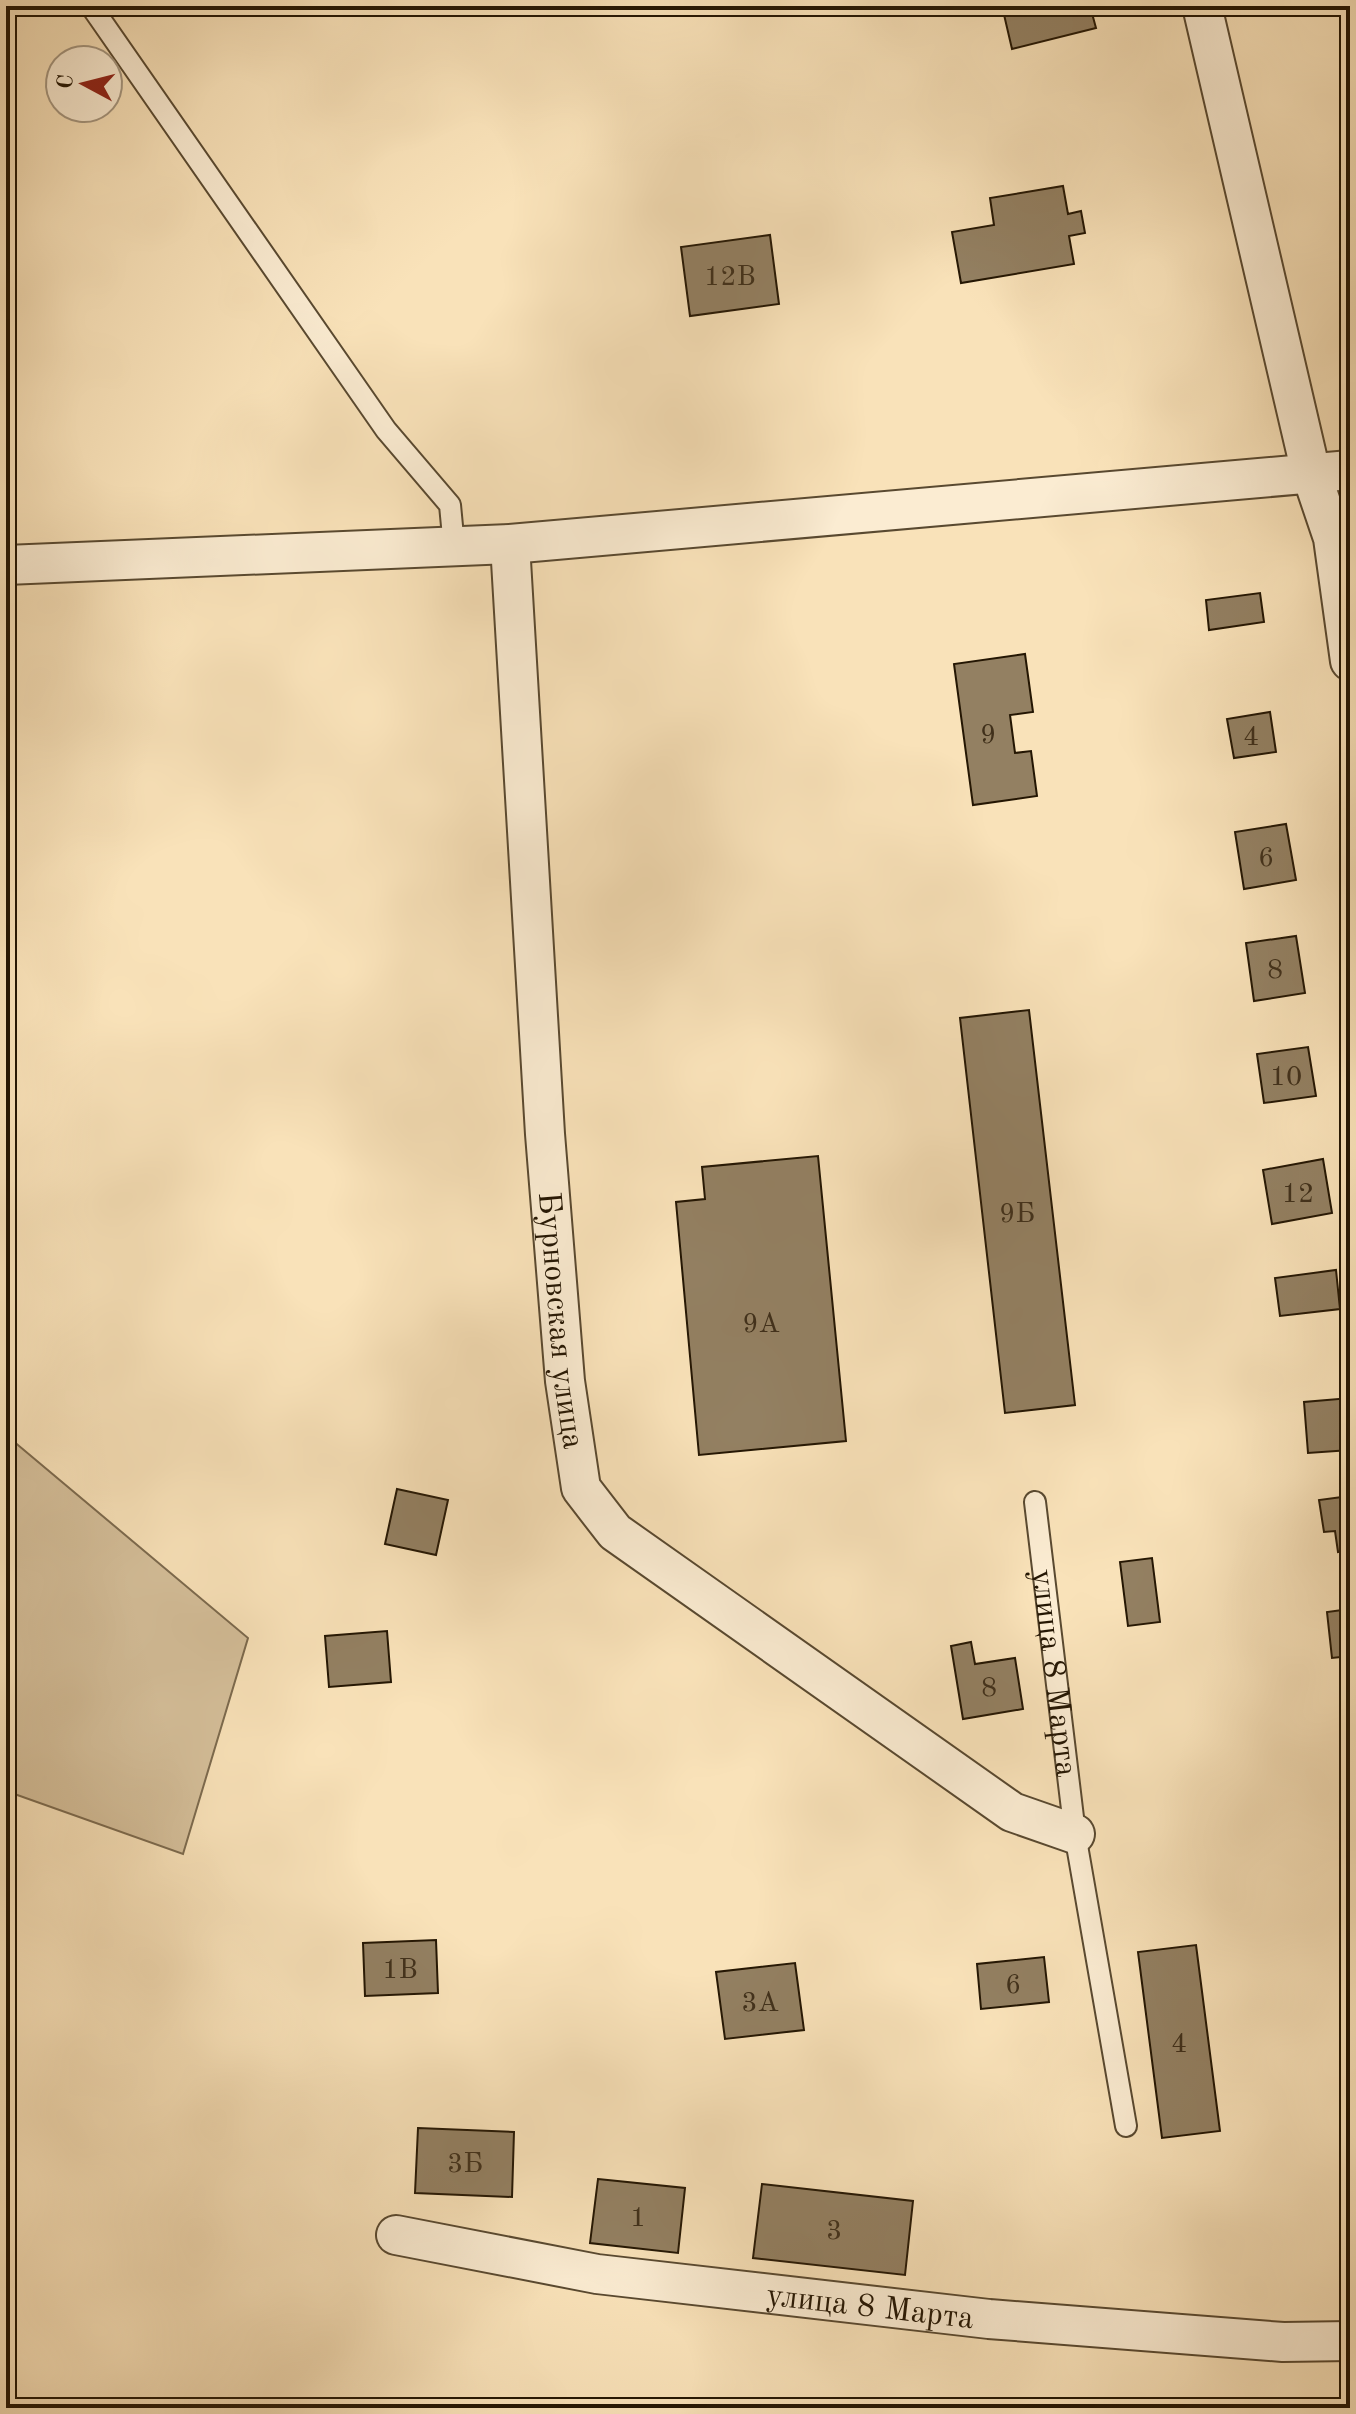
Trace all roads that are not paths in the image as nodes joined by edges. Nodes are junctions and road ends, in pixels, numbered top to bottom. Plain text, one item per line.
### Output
1 (91, 6) edge
2 (1202, 6) edge
3 (1350, 470) edge
4 (1311, 473) junction
5 (510, 544) junction
6 (454, 547) junction
7 (6, 565) edge
8 (1350, 661) edge
9 (1035, 1502) dead end
10 (1075, 1834) junction
11 (1126, 2126) dead end
12 (396, 2235) dead end
13 (1350, 2341) edge

1 - 6 lane
2 - 4 street
3 - 4 street
4 - 5 street
4 - 8 street
5 - 6 street
5 - 10 street, Бурновская улица
6 - 7 street
9 - 10 lane, улица 8 Марта
10 - 11 lane, улица 8 Марта
12 - 13 street, улица 8 Марта

